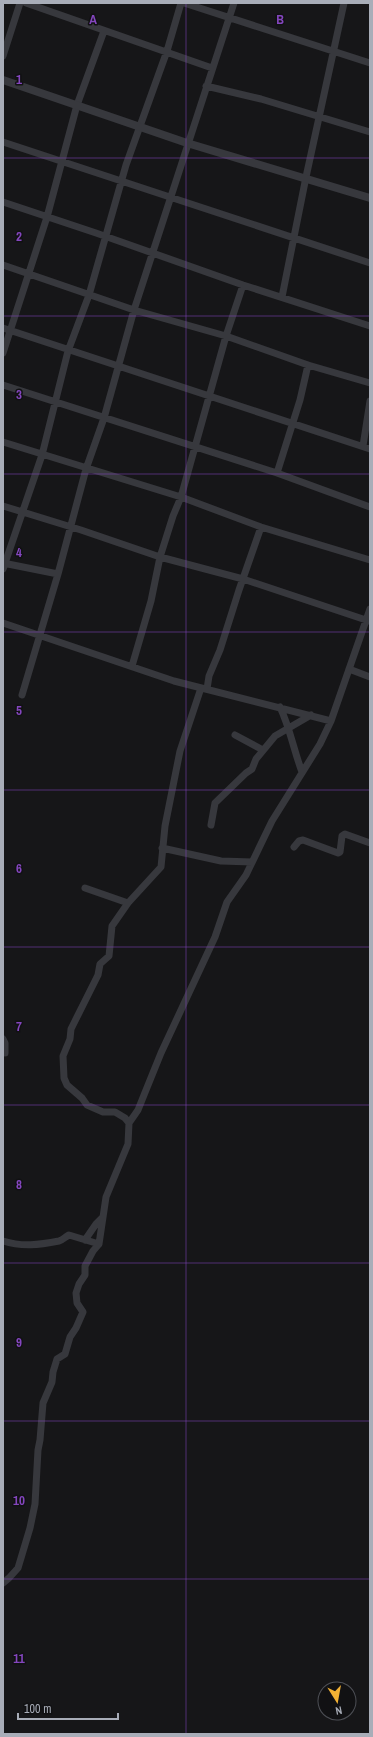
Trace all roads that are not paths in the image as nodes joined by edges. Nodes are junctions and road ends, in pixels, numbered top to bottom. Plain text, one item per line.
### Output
1 (20, 3) edge
2 (26, 3) edge
3 (182, 3) edge
4 (234, 3) edge
5 (344, 3) edge
6 (229, 18) junction
7 (104, 31) junction
8 (332, 50) junction
9 (167, 51) junction
10 (3, 56) edge
11 (370, 63) edge
12 (212, 68) junction
13 (3, 80) edge
14 (206, 86) junction
15 (76, 105) junction
16 (318, 117) junction
17 (140, 127) junction
18 (370, 132) edge
19 (3, 142) edge
20 (188, 143) junction
21 (62, 162) junction
22 (306, 177) junction
23 (121, 182) junction
24 (170, 196) junction
25 (370, 198) edge
26 (3, 202) edge
27 (47, 216) junction
28 (106, 237) junction
29 (294, 238) junction
30 (153, 253) junction
31 (370, 263) edge
32 (3, 265) edge
33 (28, 273) junction
34 (243, 285) junction
35 (90, 294) junction
36 (282, 297) junction
37 (134, 310) junction
38 (370, 326) edge
39 (7, 329) edge
40 (226, 336) junction
41 (68, 350) junction
42 (3, 353) edge
43 (308, 365) junction
44 (119, 367) junction
45 (370, 383) edge
46 (3, 385) edge
47 (210, 397) junction
48 (370, 401) edge
49 (55, 402) junction
50 (104, 418) junction
51 (293, 423) junction
52 (3, 442) edge
53 (195, 447) junction
54 (367, 448) edge
55 (42, 455) junction
56 (86, 469) junction
57 (277, 474) junction
58 (181, 497) junction
59 (3, 506) edge
60 (370, 507) edge
61 (22, 512) junction
62 (69, 526) junction
63 (262, 527) junction
64 (160, 557) junction
65 (370, 560) edge
66 (4, 565) edge
67 (58, 574) junction
68 (243, 579) junction
69 (370, 610) edge
70 (368, 620) edge
71 (3, 623) edge
72 (40, 636) junction
73 (132, 666) junction
74 (349, 669) junction
75 (370, 677) edge
76 (204, 689) junction
77 (22, 695) dead end
78 (280, 707) junction
79 (311, 715) junction
80 (331, 721) junction
81 (288, 728) junction
82 (235, 735) dead end
83 (263, 750) junction
84 (302, 772) junction
85 (211, 825) dead end
86 (370, 843) edge
87 (294, 847) dead end
88 (162, 848) junction
89 (252, 862) junction
90 (85, 888) dead end
91 (128, 903) junction
92 (3, 1039) edge
93 (5, 1053) dead end
94 (129, 1123) junction
95 (102, 1218) junction
96 (3, 1240) edge
97 (85, 1240) junction
98 (99, 1244) junction
99 (93, 1251) junction
100 (3, 1582) edge

1 - 10 street
2 - 7 street
3 - 6 street
3 - 9 street
4 - 6 street
5 - 8 street
6 - 8 street
6 - 12 street
7 - 9 street
7 - 15 street
8 - 11 street
8 - 16 street
9 - 12 street
9 - 17 street
12 - 14 street
13 - 15 street
14 - 16 street
14 - 20 street
15 - 17 street
15 - 21 street
16 - 18 street
16 - 22 street
17 - 20 street
17 - 23 street
19 - 21 street
20 - 22 street
20 - 24 street
21 - 23 street
21 - 27 street
22 - 25 street
22 - 29 street
23 - 24 street
23 - 28 street
24 - 29 street
24 - 30 street
26 - 27 street
27 - 28 street
27 - 33 street
28 - 30 street
28 - 35 street
29 - 31 street
29 - 36 street
30 - 34 street
30 - 37 street
32 - 33 street
33 - 35 street
33 - 39 street
34 - 36 street
34 - 40 street
35 - 37 street
35 - 41 street
36 - 38 street
37 - 40 street
37 - 44 street
39 - 41 street
39 - 42 street
40 - 43 street
40 - 47 street
41 - 44 street
41 - 49 street
43 - 45 street
43 - 51 street
44 - 47 street
44 - 50 street
46 - 49 street
47 - 51 street
47 - 53 street
48 - 54 street
49 - 50 street
49 - 55 street
50 - 53 street
50 - 56 street
51 - 54 street
51 - 57 street
52 - 55 street
53 - 57 street
53 - 58 street
55 - 56 street
55 - 61 street
56 - 58 street
56 - 62 street
57 - 60 street
58 - 63 street
58 - 64 street
59 - 61 street
61 - 62 street
61 - 66 street
62 - 64 street
62 - 67 street
63 - 65 street
63 - 68 street
64 - 68 street
64 - 73 street
66 - 67 street
67 - 72 street
68 - 70 street
68 - 76 street
69 - 70 street
70 - 74 street
71 - 72 street
72 - 73 street
72 - 77 street
73 - 76 street
74 - 75 street
74 - 80 street
76 - 78 street
76 - 88 street
78 - 79 street
78 - 81 street
79 - 80 street
79 - 81 street
80 - 84 street
81 - 83 street
81 - 84 street
82 - 83 street
83 - 85 street
84 - 89 street
86 - 87 street
88 - 89 street
88 - 91 street
89 - 94 street
90 - 91 street
91 - 94 street
92 - 93 street
94 - 95 street
95 - 97 street
95 - 98 street
96 - 97 street
97 - 98 street
97 - 99 street
98 - 99 street
99 - 100 street

